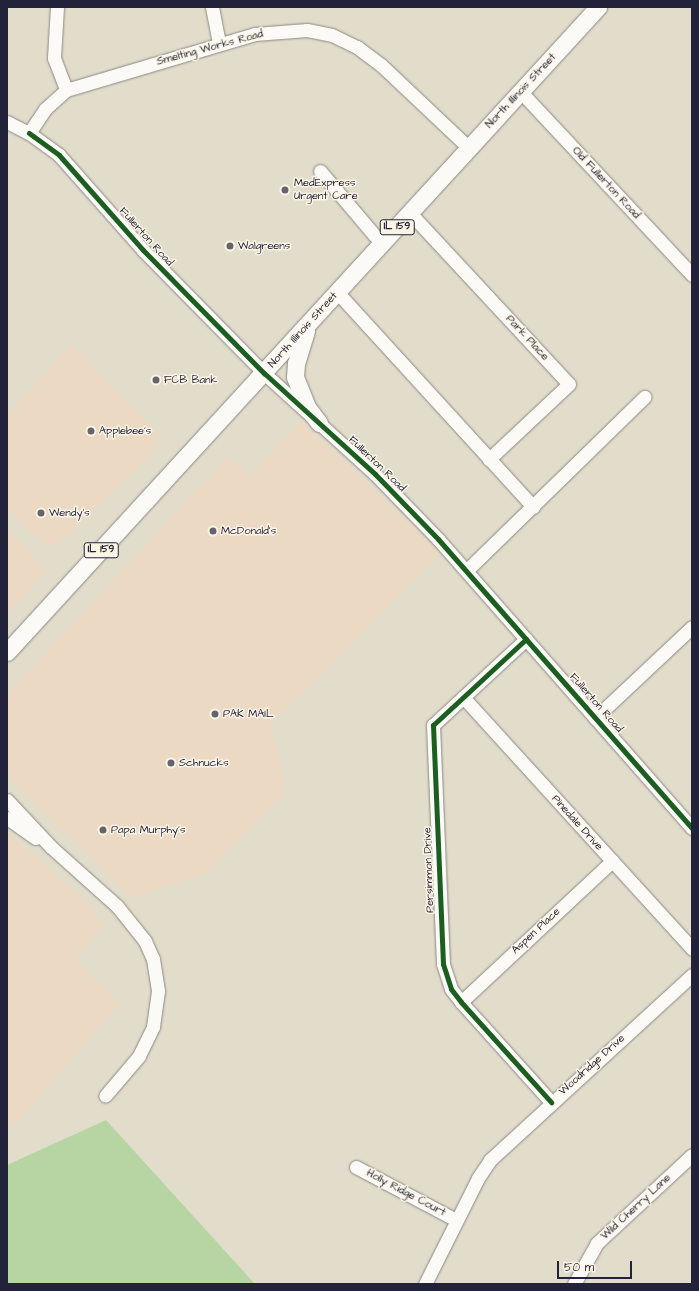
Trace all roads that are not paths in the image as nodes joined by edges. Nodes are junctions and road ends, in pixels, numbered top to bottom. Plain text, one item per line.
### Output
1 (57, 7) edge
2 (212, 7) edge
3 (598, 7) edge
4 (219, 43) junction
5 (66, 90) junction
6 (520, 92) junction
7 (7, 122) edge
8 (29, 132) junction
9 (469, 148) junction
10 (320, 171) dead end
11 (410, 213) junction
12 (382, 244) junction
13 (692, 275) edge
14 (337, 292) junction
15 (310, 321) junction
16 (264, 373) junction
17 (644, 397) dead end
18 (319, 423) junction
19 (490, 459) junction
20 (533, 506) junction
21 (467, 570) junction
22 (692, 627) edge
23 (526, 639) junction
24 (7, 652) edge
25 (463, 697) junction
26 (595, 718) junction
27 (7, 800) edge
28 (7, 818) edge
29 (692, 828) edge
30 (51, 847) junction
31 (612, 860) junction
32 (692, 948) edge
33 (692, 975) edge
34 (461, 1002) junction
35 (105, 1096) dead end
36 (551, 1102) junction
37 (692, 1155) edge
38 (356, 1167) dead end
39 (456, 1220) junction
40 (425, 1284) edge
41 (574, 1284) edge

1 - 5 street
2 - 4 street
3 - 6 main road, North Illinois Street / IL 159
4 - 5 street, Smelting Works Road
4 - 9 street, Smelting Works Road
5 - 8 street, Smelting Works Road
6 - 9 main road, North Illinois Street / IL 159
6 - 13 street, Old Fullerton Road
7 - 8 street
8 - 16 street, Fullerton Road
9 - 11 main road, North Illinois Street / IL 159
10 - 12 street
11 - 12 main road, North Illinois Street / IL 159
11 - 19 street, Park Place
12 - 14 main road, North Illinois Street / IL 159
14 - 15 main road, North Illinois Street / IL 159
14 - 19 street
15 - 16 main road, North Illinois Street / IL 159
15 - 18 main road
16 - 18 street, Fullerton Road
16 - 24 main road, North Illinois Street / IL 159
17 - 20 street
18 - 21 street, Fullerton Road
19 - 20 street
20 - 21 street
21 - 23 street, Fullerton Road
22 - 26 street
23 - 25 street, Persimmon Drive
23 - 26 street, Fullerton Road
25 - 31 street, Pinedale Drive
25 - 34 street, Persimmon Drive
26 - 29 street, Fullerton Road
27 - 30 street
28 - 30 street
30 - 35 street
31 - 32 street, Pinedale Drive
31 - 34 street, Aspen Place
33 - 36 street, Woodridge Drive
34 - 36 street, Persimmon Drive
36 - 39 street, Woodridge Drive
37 - 41 street, Wild Cherry Lane
38 - 39 street, Holly Ridge Court
39 - 40 street, Woodridge Drive

